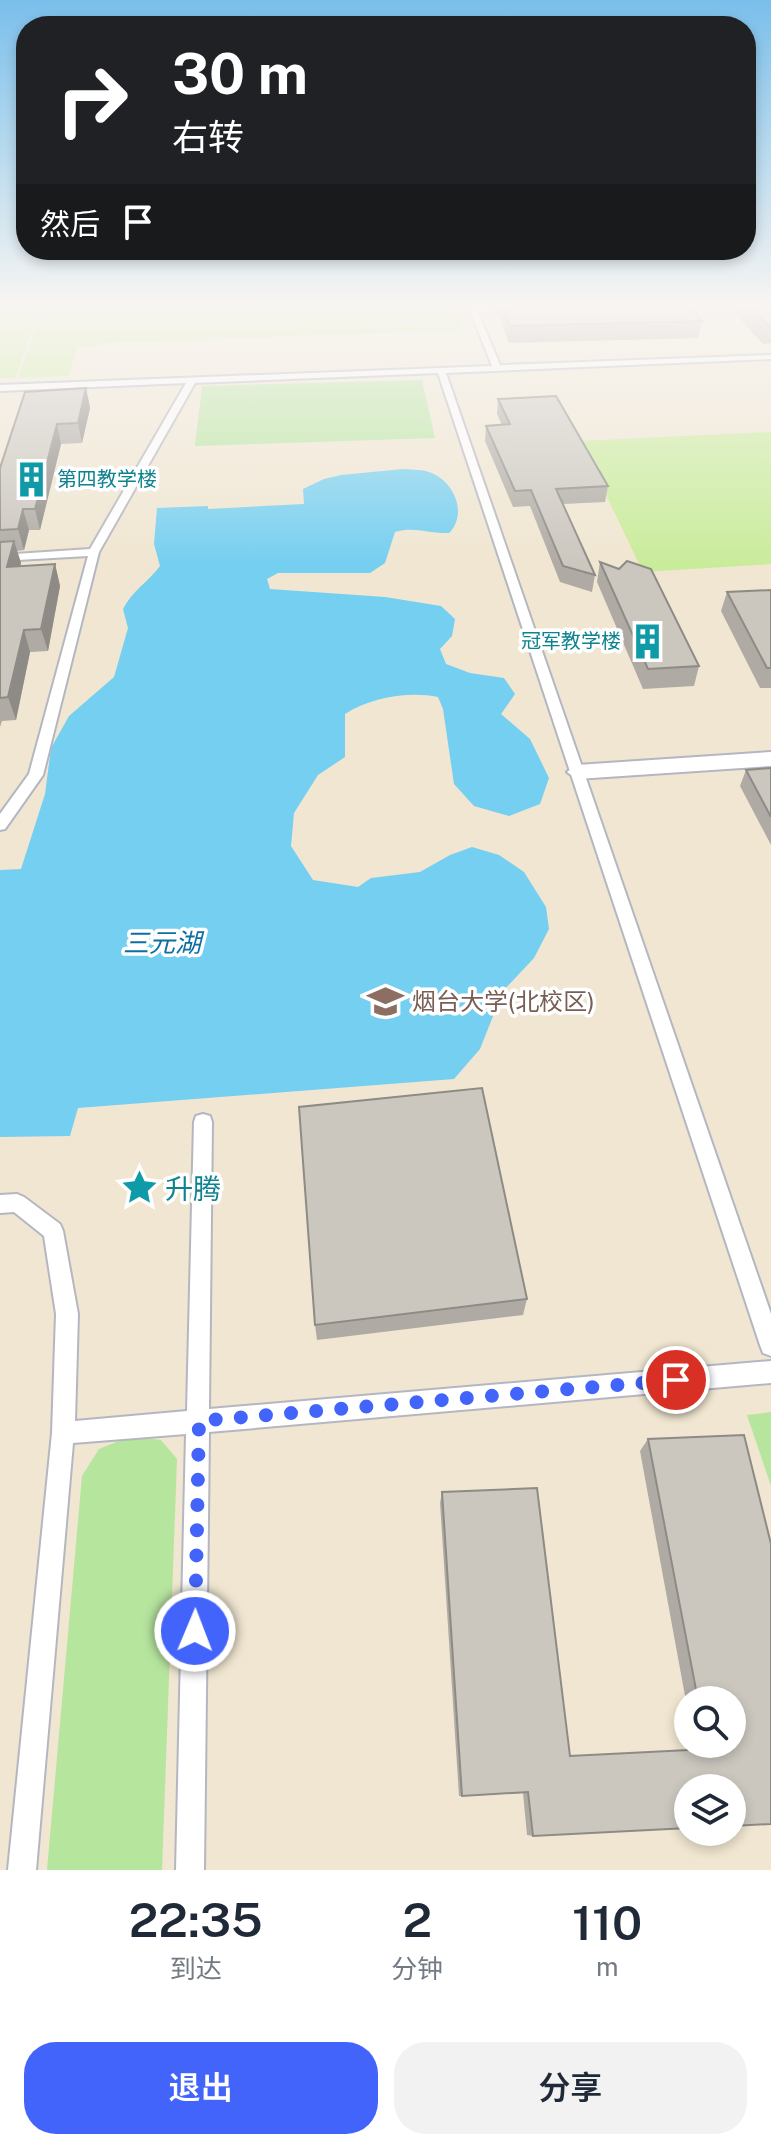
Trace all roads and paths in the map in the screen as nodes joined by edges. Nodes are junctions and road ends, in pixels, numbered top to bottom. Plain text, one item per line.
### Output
1 (186, 390) edge
2 (448, 390) edge
3 (94, 552) junction
4 (0, 558) edge
5 (771, 759) edge
6 (577, 772) junction
7 (0, 825) edge
8 (203, 1122) dead end
9 (0, 1204) edge
10 (771, 1345) edge
11 (771, 1372) edge
12 (199, 1421) junction
13 (63, 1433) junction
14 (22, 1870) edge
15 (190, 1870) edge

1 - 3 lane
2 - 6 lane
3 - 4 lane
3 - 7 lane
5 - 6 street
6 - 10 lane
8 - 12 lane
9 - 13 lane
11 - 12 lane
12 - 13 lane
12 - 15 lane
13 - 14 lane

